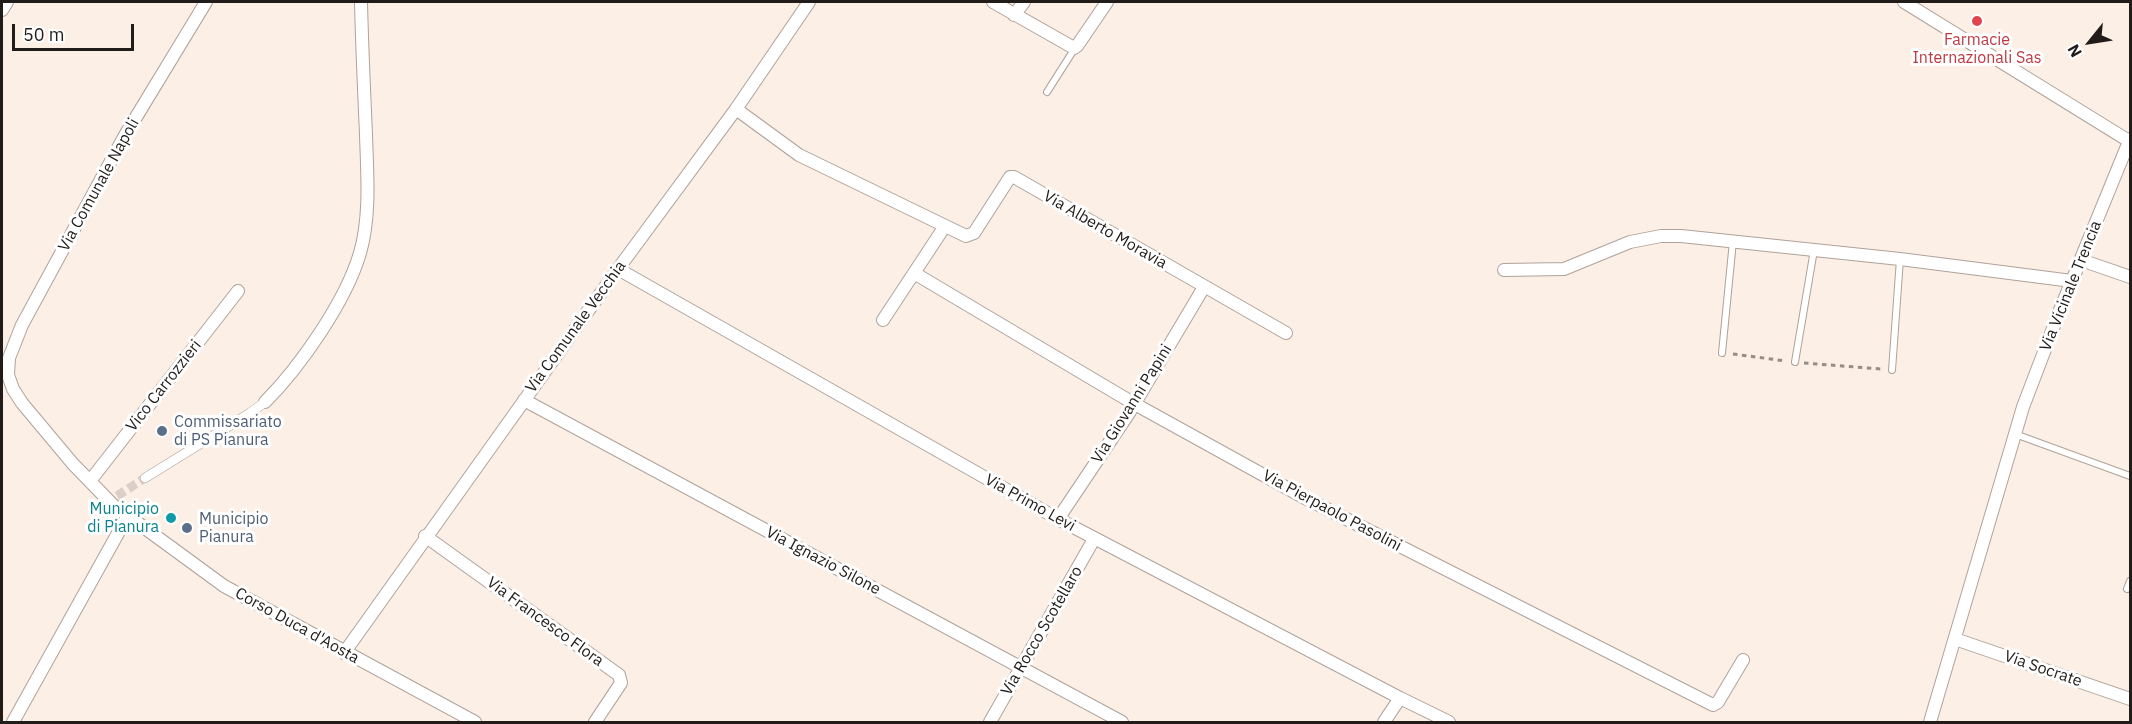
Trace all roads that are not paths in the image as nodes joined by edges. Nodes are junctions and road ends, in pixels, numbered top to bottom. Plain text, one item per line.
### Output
1 (6, 2) edge
2 (206, 2) edge
3 (361, 2) edge
4 (809, 2) edge
5 (993, 2) edge
6 (1024, 2) edge
7 (1107, 2) edge
8 (1905, 2) edge
9 (2, 10) edge
10 (1014, 15) junction
11 (1075, 48) junction
12 (1047, 92) dead end
13 (736, 109) junction
14 (2130, 140) edge
15 (945, 226) junction
16 (1733, 241) junction
17 (1814, 249) junction
18 (1900, 258) junction
19 (2081, 260) junction
20 (618, 269) junction
21 (1504, 270) dead end
22 (914, 273) junction
23 (2130, 278) edge
24 (2072, 281) junction
25 (1204, 287) junction
26 (238, 291) dead end
27 (883, 320) dead end
28 (1286, 333) dead end
29 (1722, 352) dead end
30 (1794, 362) dead end
31 (1892, 370) dead end
32 (4, 374) edge
33 (524, 399) junction
34 (265, 402) joint
35 (1133, 403) junction
36 (2014, 434) junction
37 (2130, 476) edge
38 (145, 478) tunnel mouth
39 (90, 482) junction
40 (127, 517) junction
41 (1058, 519) junction
42 (425, 536) junction
43 (1094, 539) junction
44 (2130, 581) edge
45 (2127, 589) dead end
46 (1955, 639) junction
47 (344, 652) junction
48 (1743, 660) dead end
49 (1021, 668) junction
50 (1400, 698) junction
51 (2130, 699) edge
52 (13, 723) edge
53 (476, 723) edge
54 (595, 723) edge
55 (990, 723) edge
56 (1122, 723) edge
57 (1384, 723) edge
58 (1449, 723) edge
59 (1930, 723) edge

1 - 9 street
2 - 32 street, Via Comunale Napoli
3 - 34 street
4 - 13 street, Via Comunale Vecchia
5 - 10 street
6 - 10 street
7 - 11 street
8 - 14 street
10 - 11 street
11 - 12 lane
13 - 15 street, Via Alberto Moravia
13 - 20 street, Via Comunale Vecchia
14 - 19 street, Via Vicinale Trencia
15 - 22 street
15 - 25 street, Via Alberto Moravia
16 - 17 street
16 - 21 street
16 - 29 lane
17 - 18 street
17 - 30 lane
18 - 24 street
18 - 31 lane
19 - 23 street
19 - 24 street, Via Vicinale Trencia
20 - 33 street, Via Comunale Vecchia
20 - 41 street, Via Primo Levi
22 - 27 street
22 - 35 street, Via Pierpaolo Pasolini
24 - 36 street, Via Vicinale Trencia
25 - 28 street, Via Alberto Moravia
25 - 35 street, Via Giovanni Papini
26 - 39 street, Vico Carrozzieri
32 - 39 street, Corso Duca d'Aosta
33 - 42 street, Via Comunale Vecchia
33 - 49 street, Via Ignazio Silone
34 - 38 street
35 - 41 street, Via Giovanni Papini
35 - 48 street, Via Pierpaolo Pasolini
36 - 37 lane
36 - 46 street, Via Vicinale Trencia
39 - 40 street, Corso Duca d'Aosta
40 - 47 street, Corso Duca d'Aosta
40 - 52 street
41 - 43 street, Via Primo Levi
42 - 47 street, Via Comunale Vecchia
42 - 54 street, Via Francesco Flora
43 - 49 street, Via Rocco Scotellaro
43 - 50 street, Via Primo Levi
44 - 45 lane
46 - 51 street, Via Socrate
46 - 59 street, Via Vicinale Trencia
47 - 53 street, Corso Duca d'Aosta
49 - 55 street, Via Rocco Scotellaro
49 - 56 street, Via Ignazio Silone
50 - 57 street
50 - 58 street, Via Primo Levi

